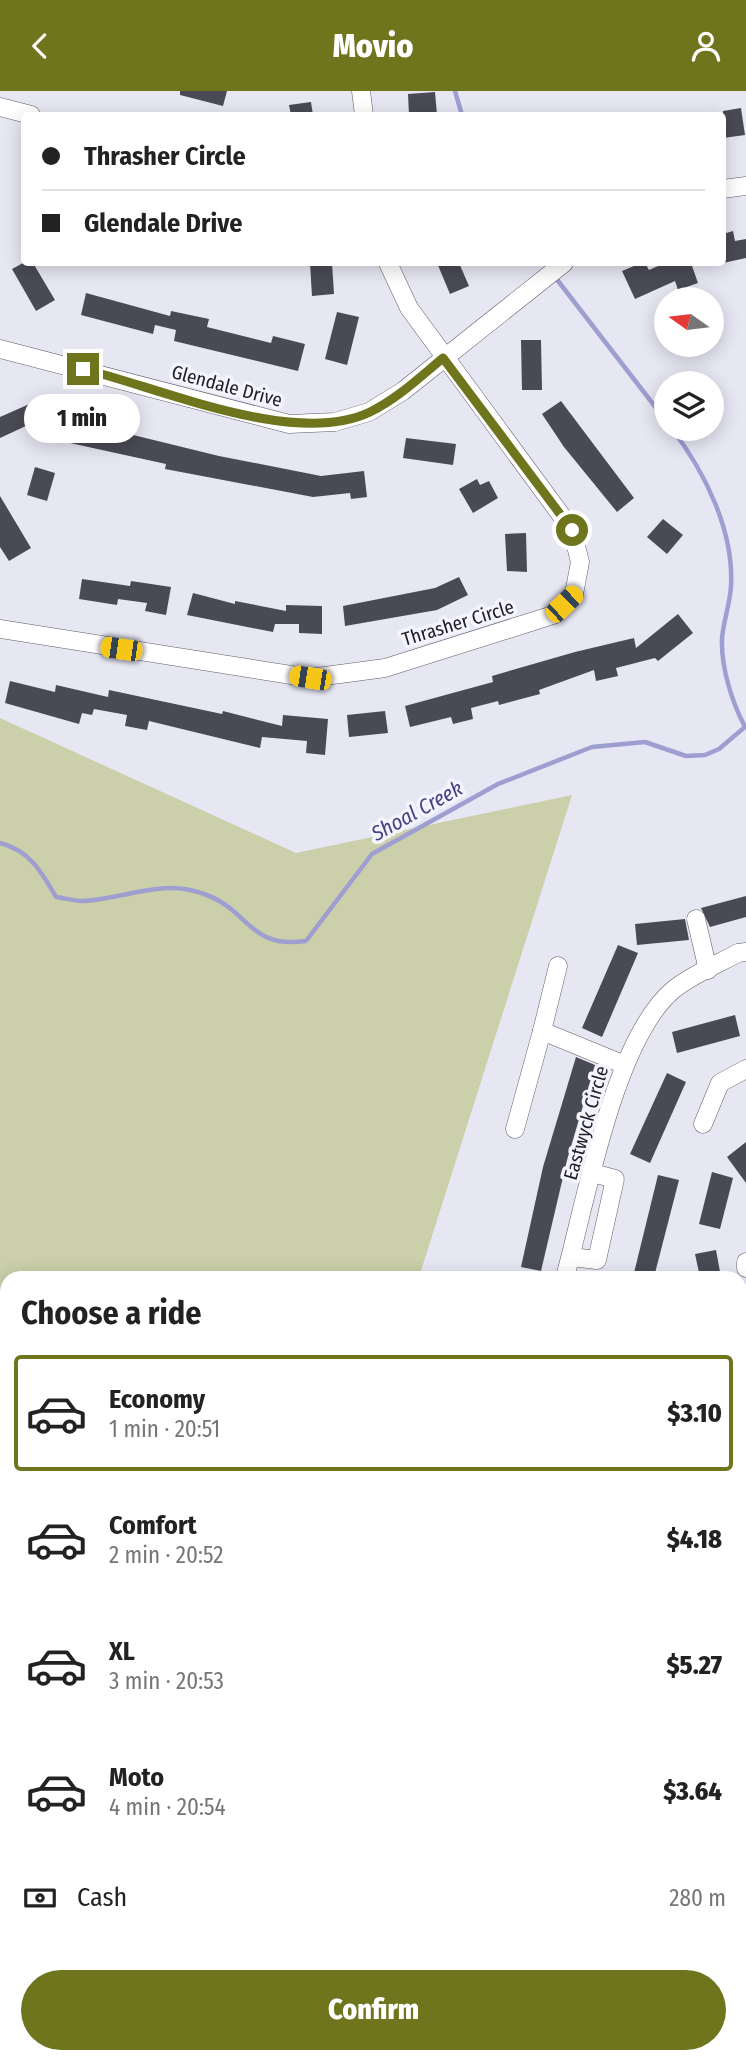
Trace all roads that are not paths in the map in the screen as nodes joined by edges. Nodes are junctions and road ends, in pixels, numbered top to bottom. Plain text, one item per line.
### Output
1 (1, 91) edge
2 (361, 91) edge
3 (0, 96) edge
4 (0, 107) edge
5 (21, 112) edge
6 (364, 112) edge
7 (746, 186) edge
8 (726, 189) edge
9 (389, 266) edge
10 (560, 266) edge
11 (0, 349) edge
12 (443, 358) junction
13 (0, 629) edge
14 (696, 919) dead end
15 (746, 952) edge
16 (558, 966) dead end
17 (708, 970) junction
18 (542, 1031) junction
19 (625, 1065) junction
20 (746, 1069) edge
21 (703, 1124) dead end
22 (515, 1129) dead end
23 (593, 1173) junction
24 (571, 1257) junction
25 (567, 1271) edge

1 - 3 street
2 - 6 street
4 - 5 street
7 - 8 street
9 - 12 street, Thrasher Circle
10 - 12 street, Glendale Drive
11 - 12 street, Glendale Drive
12 - 13 street, Thrasher Circle
14 - 17 street
15 - 17 street, Eastwyck Circle
16 - 18 street
17 - 19 street, Eastwyck Circle
18 - 19 street
18 - 22 street
19 - 23 street, Eastwyck Circle
20 - 21 street
23 - 24 street, Eastwyck Circle
23 - 24 street
24 - 25 street, Eastwyck Circle

